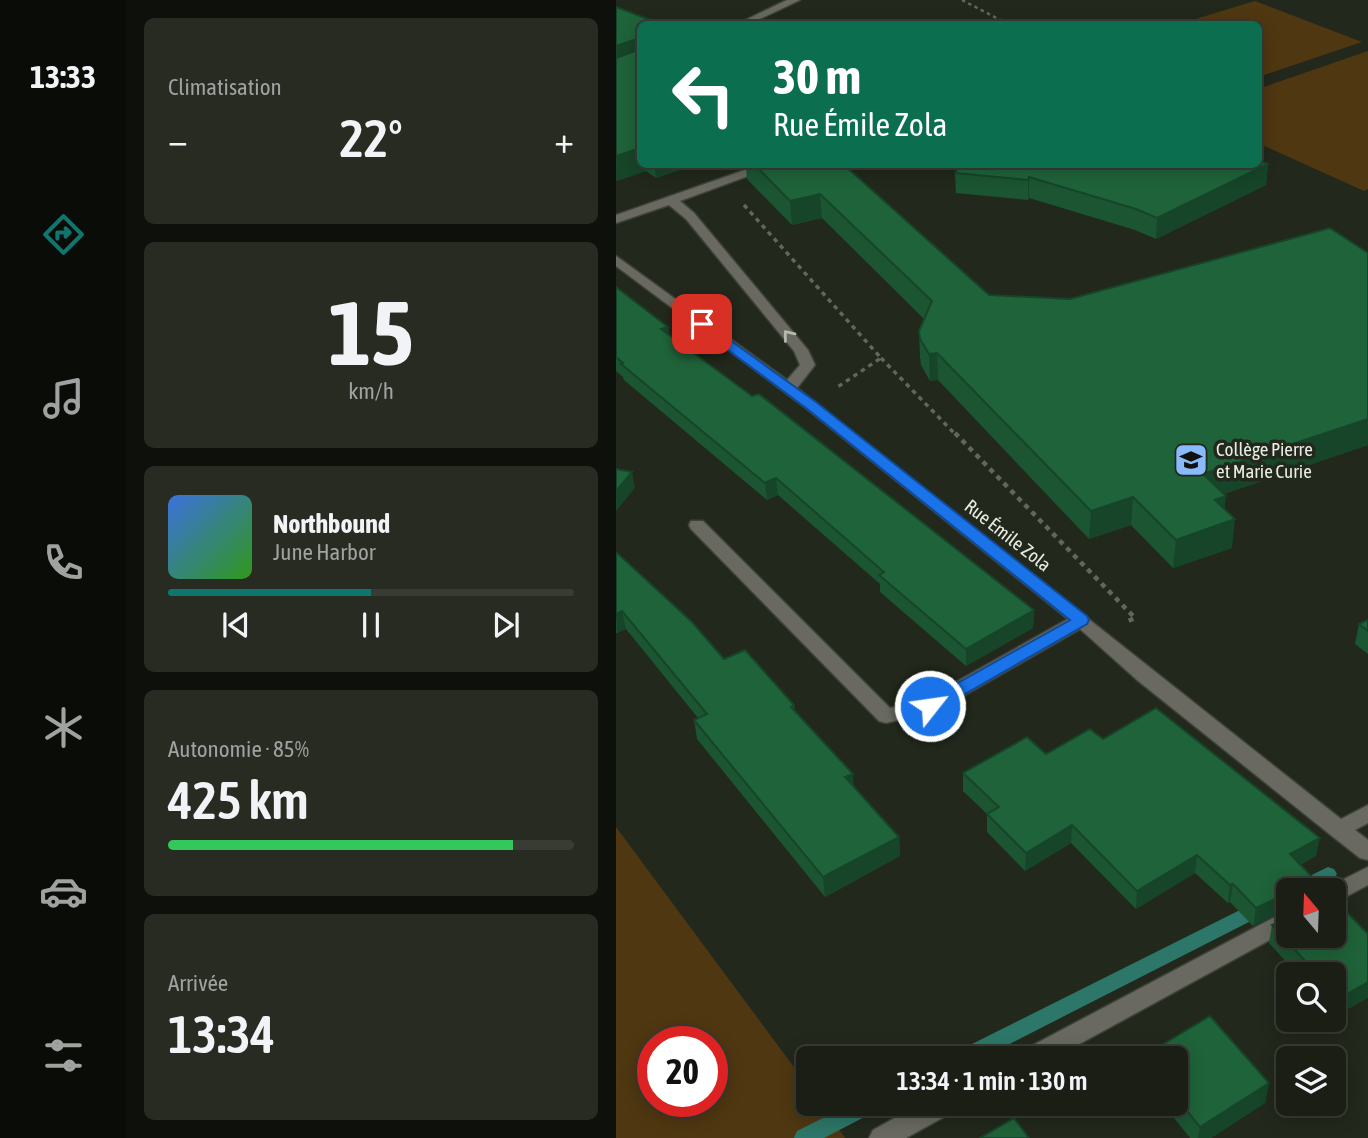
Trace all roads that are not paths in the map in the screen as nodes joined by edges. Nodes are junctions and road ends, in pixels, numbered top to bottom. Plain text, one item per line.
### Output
1 (795, 0) edge
2 (749, 21) edge
3 (763, 168) edge
4 (671, 200) junction
5 (616, 219) edge
6 (616, 260) edge
7 (788, 389) junction
8 (697, 525) dead end
9 (1081, 620) junction
10 (1368, 813) edge
11 (1339, 830) junction
12 (1368, 852) edge
13 (1368, 875) edge
14 (1346, 887) edge
15 (1276, 925) edge
16 (1053, 1046) edge
17 (922, 1116) edge
18 (882, 1138) edge

1 - 2 street
3 - 4 street
4 - 5 street
7 -> 4 street
6 - 7 street, Rue Émile Zola
7 - 9 street, Rue Émile Zola
8 - 9 street
9 - 11 street, Rue Émile Zola
10 - 11 street
11 - 12 street, Rue Émile Zola
13 - 14 street
15 - 16 street
17 - 18 street

